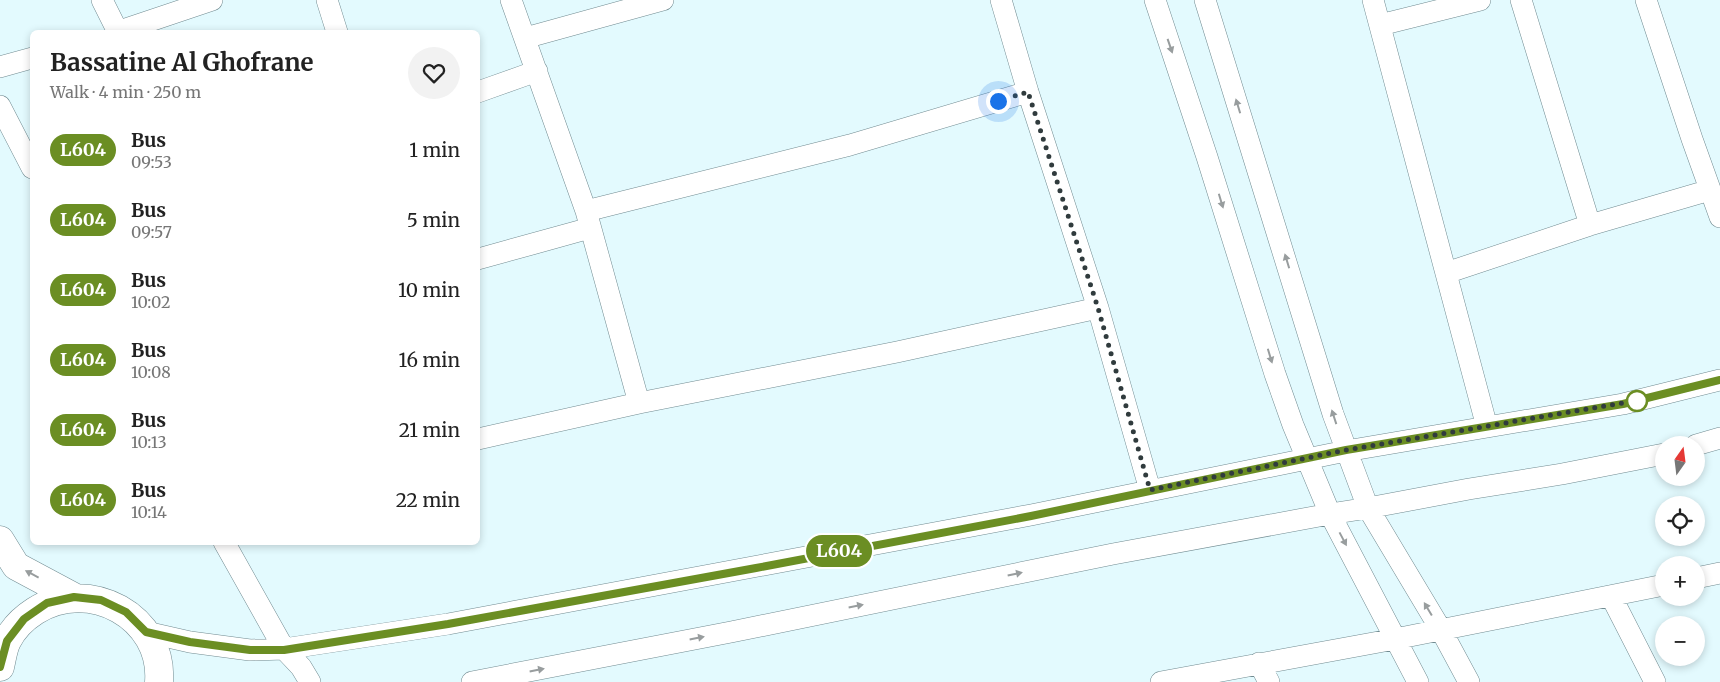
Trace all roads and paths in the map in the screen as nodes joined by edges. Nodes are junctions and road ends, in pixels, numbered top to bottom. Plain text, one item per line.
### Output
1 (102, 0) edge
2 (212, 0) edge
3 (327, 0) edge
4 (511, 0) edge
5 (663, 0) edge
6 (1001, 0) edge
7 (1155, 0) edge
8 (1206, 0) edge
9 (1372, 0) edge
10 (1480, 0) edge
11 (1521, 0) edge
12 (1646, 0) edge
13 (1380, 25) junction
14 (116, 30) edge
15 (123, 30) edge
16 (336, 30) edge
17 (525, 38) junction
18 (30, 59) edge
19 (0, 67) edge
20 (537, 71) junction
21 (480, 91) edge
22 (1028, 92) junction
23 (0, 106) edge
24 (30, 164) edge
25 (1710, 190) junction
26 (1720, 217) edge
27 (588, 220) junction
28 (1590, 225) junction
29 (480, 258) edge
30 (1446, 273) junction
31 (1098, 308) junction
32 (1720, 380) edge
33 (639, 403) junction
34 (1487, 427) junction
35 (1720, 438) edge
36 (480, 439) edge
37 (1705, 442) edge
38 (1346, 450) junction
39 (1655, 456) edge
40 (1306, 458) junction
41 (1150, 490) junction
42 (1368, 508) junction
43 (1330, 514) junction
44 (0, 540) edge
45 (226, 545) edge
46 (1720, 573) edge
47 (1705, 576) edge
48 (1655, 587) edge
49 (1611, 596) junction
50 (74, 597) junction
51 (1441, 630) junction
52 (146, 632) junction
53 (3, 635) edge
54 (1395, 640) junction
55 (284, 650) junction
56 (1259, 663) junction
57 (0, 667) edge
58 (159, 682) edge
59 (310, 682) edge
60 (472, 682) edge
61 (1161, 682) edge
62 (1269, 682) edge
63 (1418, 682) edge
64 (1469, 682) edge
65 (1655, 682) edge

1 - 14 street
2 - 15 street
3 - 16 street
4 - 17 street
5 - 17 street
6 - 22 street
7 -> 40 street
38 -> 8 street
9 - 13 street
10 - 13 street
11 - 28 street
12 - 25 street
13 - 30 street
17 - 20 street
18 - 19 street
20 - 21 street
20 - 27 street
22 - 27 street
22 - 31 street
23 - 24 street
25 - 26 street
25 - 28 street
27 - 29 street
27 - 33 street
28 - 30 street
30 - 34 street
31 - 33 street
31 - 41 street
32 - 34 street
33 - 36 street
34 - 38 street
35 - 37 street
38 - 40 street
38 - 42 street
39 - 42 street
40 - 41 street
40 - 43 street
41 - 55 street
42 - 43 street
51 -> 42 street
43 -> 54 street
60 -> 43 street
50 -> 44 main road
45 - 55 street
46 - 47 street
48 - 49 street
49 - 51 street
49 - 65 street
50 - 52 main road
50 - 53 main road
51 - 54 street
51 - 64 street
52 - 55 street
52 - 58 main road
53 - 57 main road
54 - 56 street
54 - 63 street
55 - 59 street
56 - 61 street
56 - 62 street

